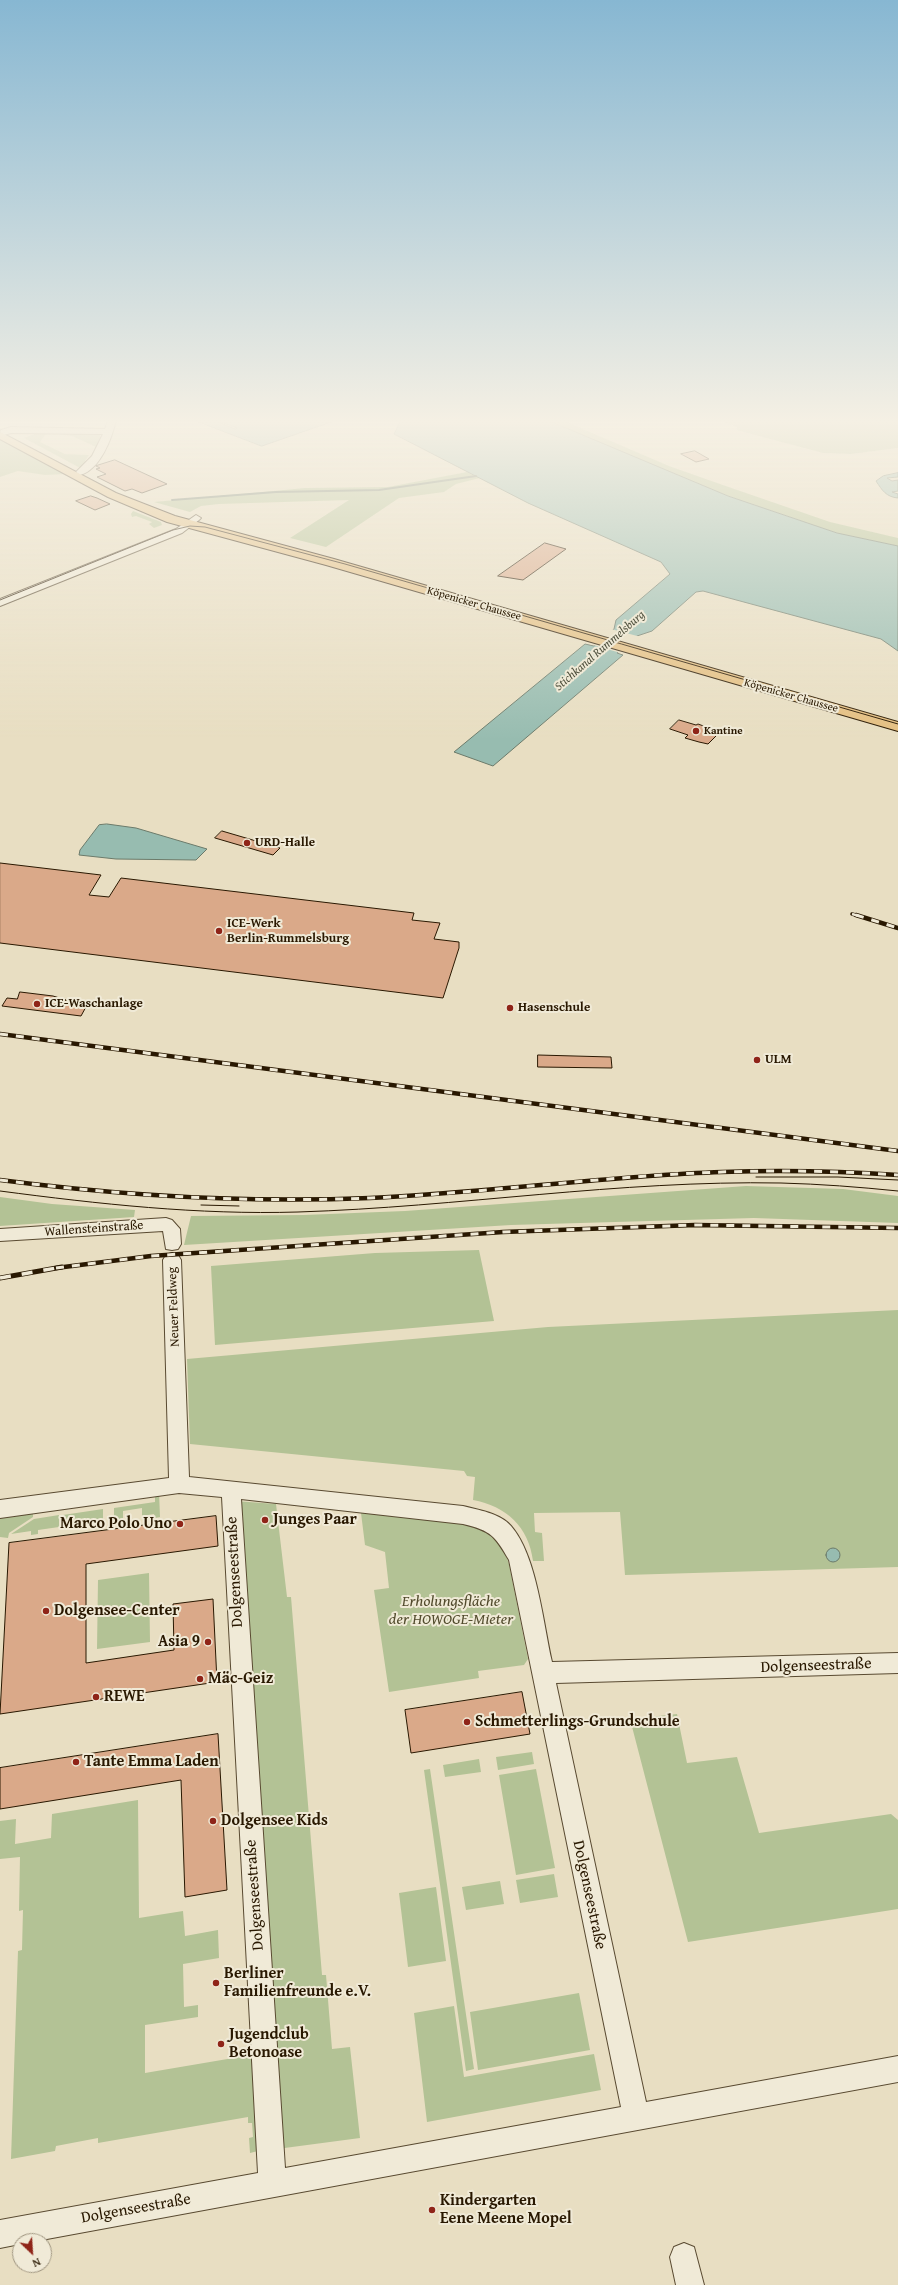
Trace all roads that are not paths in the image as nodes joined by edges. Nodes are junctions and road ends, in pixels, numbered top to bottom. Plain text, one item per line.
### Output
1 (171, 527) edge
2 (182, 527) edge
3 (216, 527) edge
4 (0, 594) edge
5 (0, 603) edge
6 (641, 648) junction
7 (898, 717) edge
8 (898, 727) edge
9 (0, 1235) edge
10 (172, 1252) joint
11 (179, 1485) junction
12 (231, 1488) junction
13 (0, 1509) edge
14 (898, 1664) edge
15 (543, 1673) junction
16 (898, 2069) edge
17 (636, 2117) junction
18 (272, 2183) junction
19 (0, 2234) edge
20 (684, 2257) dead end
21 (690, 2285) edge

1 - 4 street
2 - 5 street
3 - 6 main road, Köpenicker Chaussee
6 - 7 main road, Köpenicker Chaussee
6 - 8 main road, Köpenicker Chaussee
9 - 10 street, Wallensteinstraße
10 - 11 street, Neuer Feldweg
11 - 12 street, Dolgenseestraße
11 - 13 street, Dolgenseestraße
12 - 15 street, Dolgenseestraße
12 - 18 street, Dolgenseestraße
14 - 15 street, Dolgenseestraße
15 - 17 street, Dolgenseestraße
16 - 17 street, Dolgenseestraße
17 - 18 street, Dolgenseestraße
18 - 19 street, Dolgenseestraße
20 - 21 street

